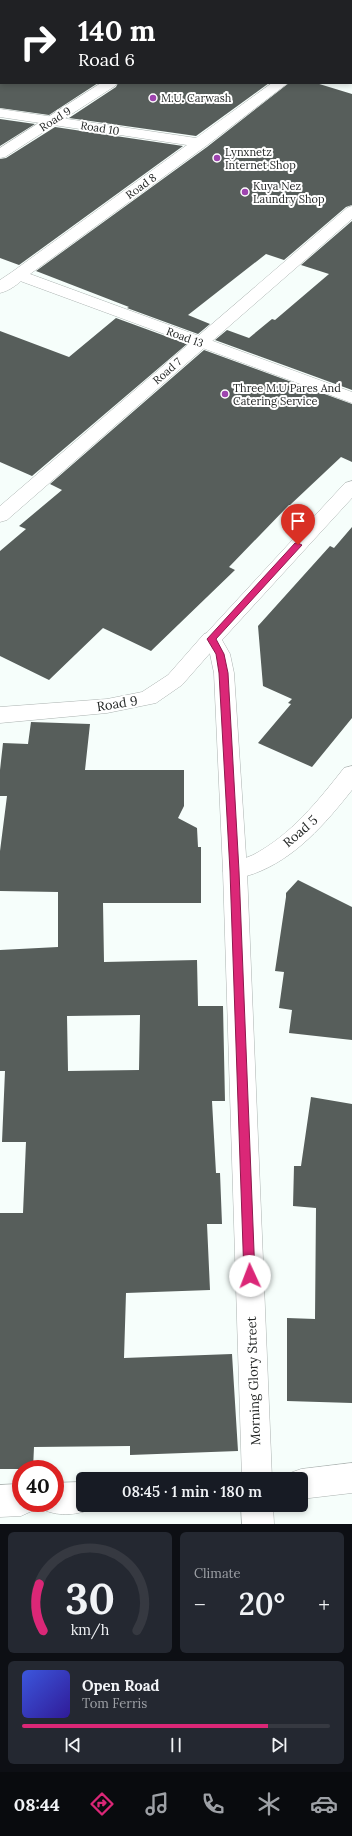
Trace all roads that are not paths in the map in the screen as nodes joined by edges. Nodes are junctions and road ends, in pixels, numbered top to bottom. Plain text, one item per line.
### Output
1 (108, 84) edge
2 (280, 84) edge
3 (0, 112) edge
4 (52, 120) junction
5 (201, 143) junction
6 (0, 154) edge
7 (352, 211) edge
8 (18, 275) junction
9 (0, 288) edge
10 (200, 342) junction
11 (352, 398) edge
12 (352, 486) edge
13 (0, 516) edge
14 (211, 639) junction
15 (0, 715) edge
16 (352, 774) edge
17 (235, 871) junction
18 (257, 1472) edge
19 (352, 1478) edge
20 (308, 1483) edge
21 (76, 1497) edge
22 (64, 1498) edge
23 (12, 1500) edge
24 (0, 1501) edge
25 (258, 1512) edge
26 (258, 1524) edge

1 - 4 street, Road 9
2 - 5 street, Road 8
3 - 4 street, Road 10
4 - 5 street, Road 10
4 - 6 street, Road 9
5 - 8 street, Road 8
7 - 10 street, Road 7
8 - 9 street, Road 8
8 - 10 street, Road 13
10 - 11 street, Road 13
10 - 13 street, Road 7
12 - 14 street, Road 9
14 - 15 street, Road 9
14 - 17 street, Morning Glory Street
16 - 17 street, Road 5
17 - 18 street, Morning Glory Street
19 - 20 street
21 - 22 street
23 - 24 street
25 - 26 street

